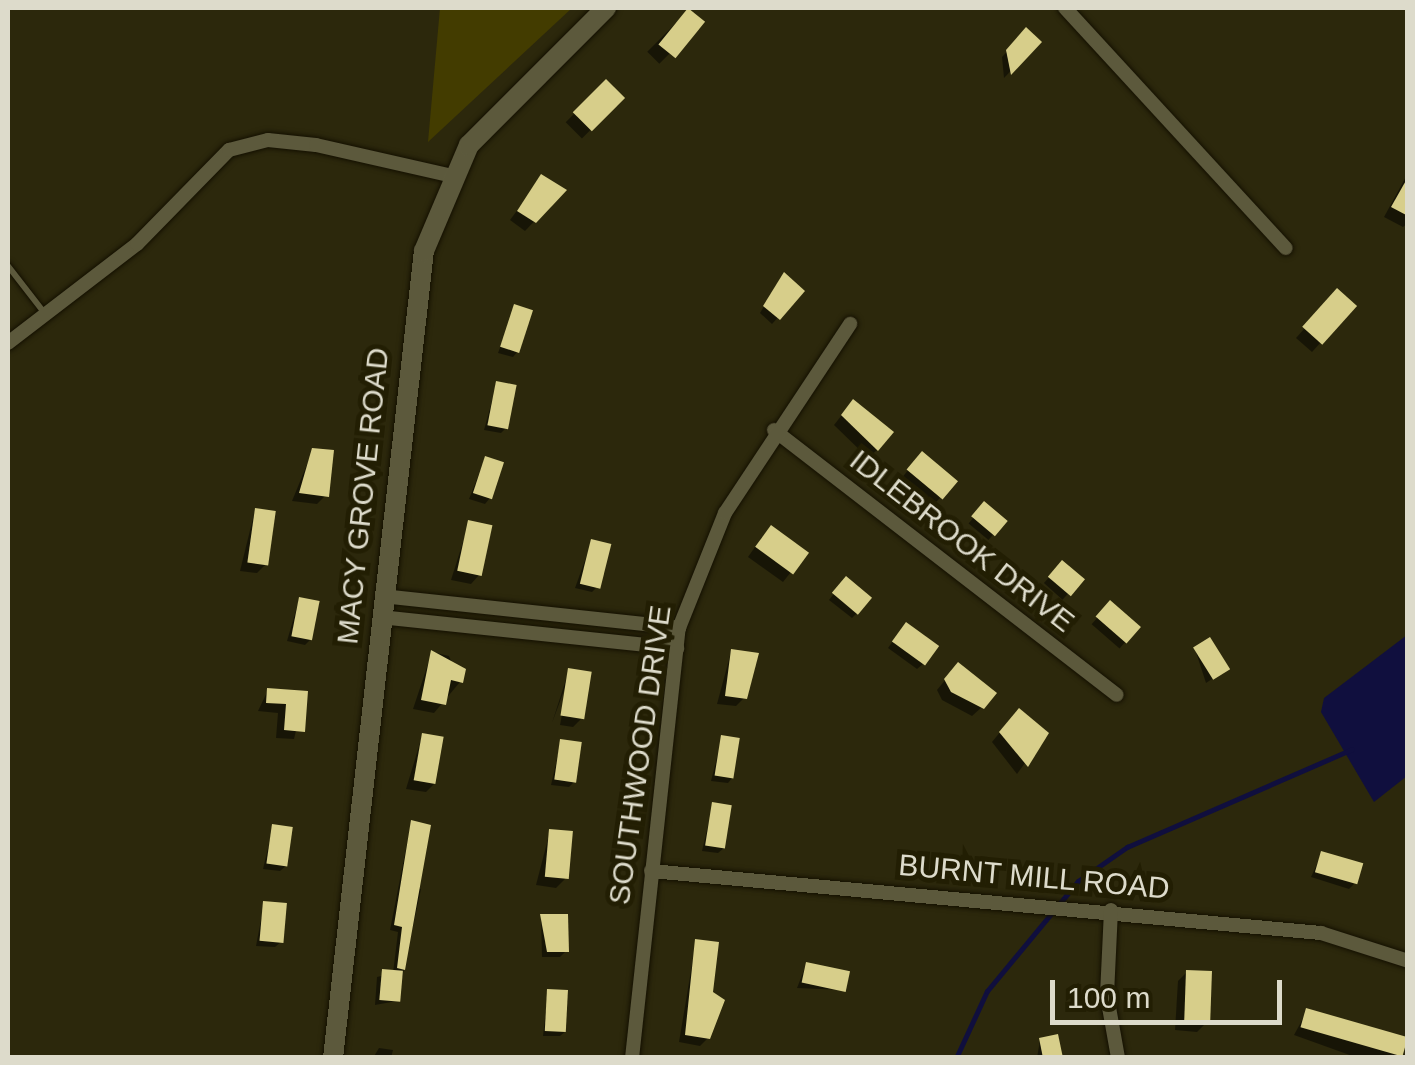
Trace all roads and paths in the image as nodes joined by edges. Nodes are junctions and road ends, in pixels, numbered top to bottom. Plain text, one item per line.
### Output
1 (606, 8) edge
2 (1065, 8) edge
3 (452, 176) junction
4 (1286, 248) dead end
5 (8, 266) edge
6 (47, 316) junction
7 (850, 324) dead end
8 (8, 343) edge
9 (774, 430) junction
10 (381, 607) junction
11 (679, 628) junction
12 (677, 648) junction
13 (1118, 696) dead end
14 (651, 872) junction
15 (1111, 910) junction
16 (1408, 962) edge
17 (333, 1058) edge
18 (632, 1058) edge
19 (1118, 1058) edge

1 - 3 main road, MACY GROVE ROAD
2 - 4 street
3 - 6 street
3 - 10 main road, MACY GROVE ROAD
5 - 6 lane
6 - 8 street
7 - 9 street, SOUTHWOOD DRIVE
9 - 11 street, SOUTHWOOD DRIVE
9 - 13 street, IDLEBROOK DRIVE
10 - 11 street
10 - 12 street
10 - 17 main road, MACY GROVE ROAD
11 - 12 street, SOUTHWOOD DRIVE
12 - 14 street, SOUTHWOOD DRIVE
14 - 15 street, BURNT MILL ROAD
14 - 18 street, SOUTHWOOD DRIVE
15 - 16 street, BURNT MILL ROAD
15 - 19 street

